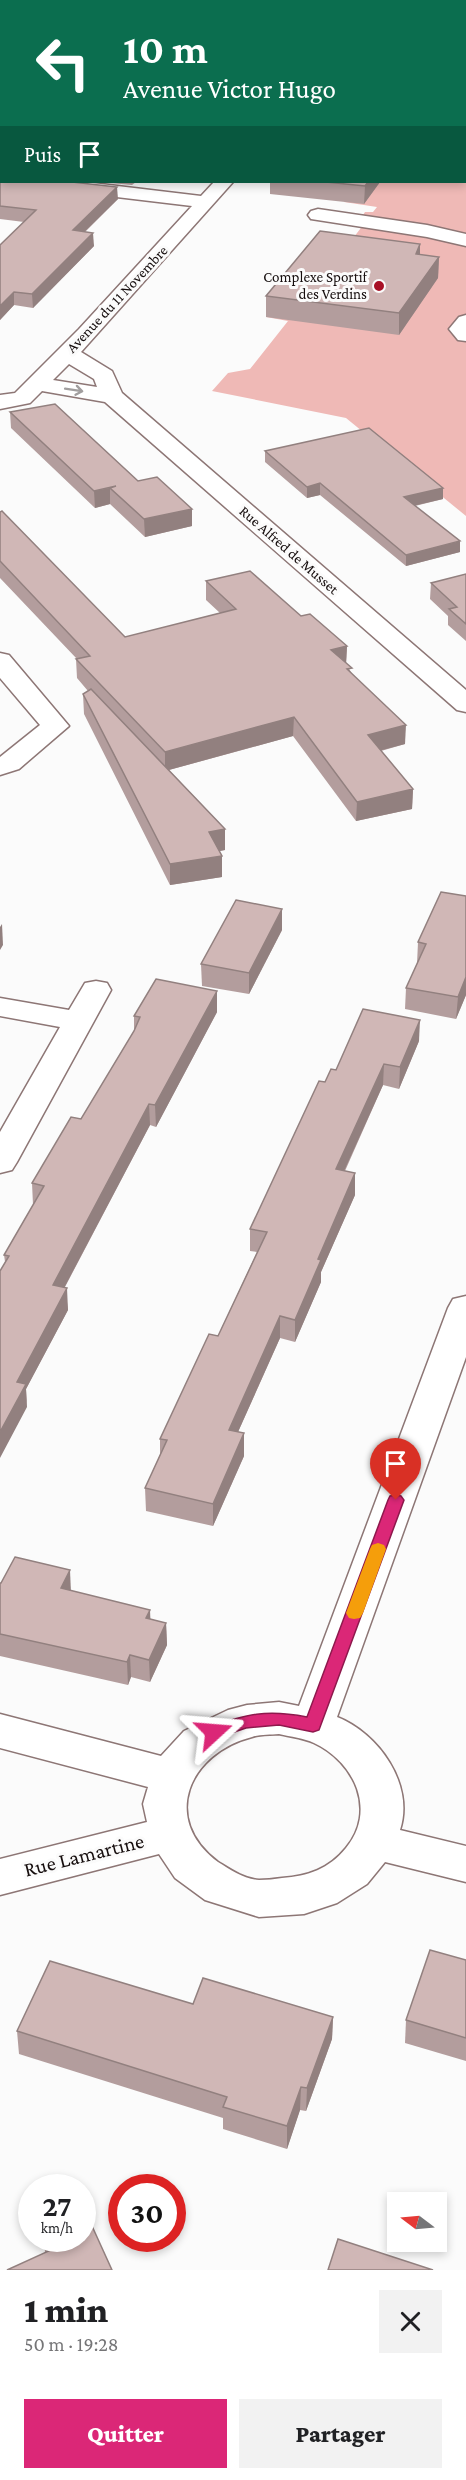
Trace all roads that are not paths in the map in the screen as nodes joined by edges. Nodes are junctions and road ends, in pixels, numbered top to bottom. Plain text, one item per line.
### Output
1 (49, 183) edge
2 (223, 183) edge
3 (206, 202) junction
4 (318, 215) dead end
5 (466, 240) edge
6 (466, 321) edge
7 (466, 335) edge
8 (67, 353) junction
9 (37, 384) junction
10 (112, 396) junction
11 (0, 402) edge
12 (0, 661) edge
13 (466, 704) edge
14 (0, 767) edge
15 (96, 990) dead end
16 (0, 1007) edge
17 (78, 1021) junction
18 (0, 1162) edge
19 (466, 1308) edge
20 (313, 1725) junction
21 (0, 1731) edge
22 (170, 1776) junction
23 (168, 1834) junction
24 (376, 1842) junction
25 (466, 1864) edge
26 (0, 1877) edge

1 - 3 street
2 - 3 street, Avenue du 11 Novembre
3 - 8 street, Avenue du 11 Novembre
4 - 5 street
6 - 7 street
8 - 9 street, Avenue du 11 Novembre
8 - 10 street, Rue Alfred de Musset
9 -> 10 street
9 - 11 street, Avenue du 11 Novembre
10 - 13 street, Rue Alfred de Musset
12 - 14 street
15 - 17 street
16 - 17 street
17 - 18 street
19 - 20 street
20 - 22 street
20 - 24 street
21 - 22 street
22 - 23 street
23 - 24 street
23 - 26 street, Rue Lamartine
24 - 25 street

